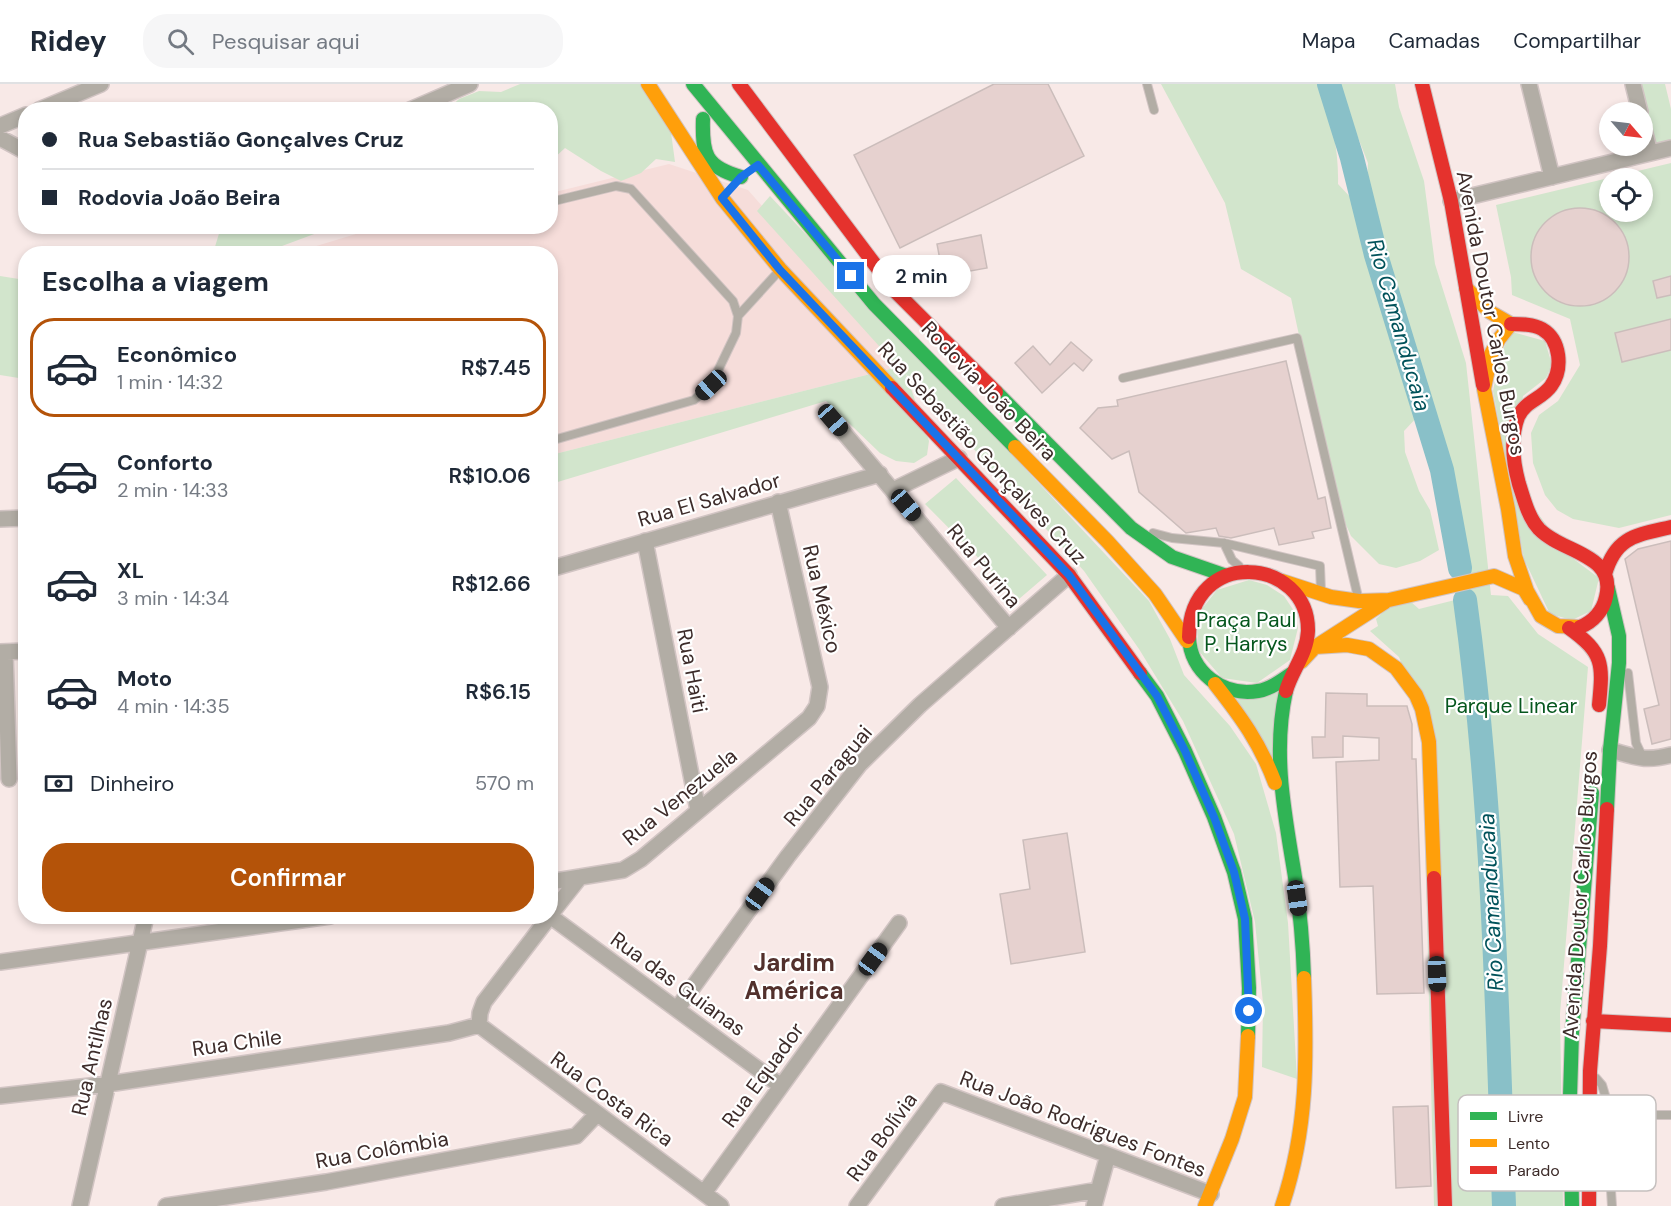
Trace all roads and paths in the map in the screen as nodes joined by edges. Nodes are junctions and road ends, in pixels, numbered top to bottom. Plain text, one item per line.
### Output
1 (101, 84) edge
2 (648, 84) edge
3 (685, 84) edge
4 (693, 84) edge
5 (739, 84) edge
6 (1148, 84) edge
7 (1422, 84) edge
8 (1529, 84) edge
9 (1633, 84) edge
10 (464, 85) edge
11 (58, 102) edge
12 (427, 102) edge
13 (1638, 102) edge
14 (753, 103) junction
15 (1154, 110) dead end
16 (717, 114) junction
17 (18, 118) edge
18 (703, 119) junction
19 (674, 125) junction
20 (0, 126) edge
21 (778, 137) junction
22 (0, 138) edge
23 (18, 148) edge
24 (1671, 148) edge
25 (1653, 152) edge
26 (1638, 156) edge
27 (758, 165) junction
28 (741, 177) junction
29 (1552, 177) junction
30 (722, 198) junction
31 (558, 200) edge
32 (1451, 201) junction
33 (780, 270) junction
34 (1466, 288) junction
35 (738, 316) junction
36 (1511, 324) junction
37 (1123, 378) dead end
38 (1484, 392) junction
39 (833, 420) dead end
40 (558, 439) edge
41 (959, 458) junction
42 (880, 474) junction
43 (893, 490) junction
44 (778, 502) junction
45 (18, 518) edge
46 (0, 519) edge
47 (1671, 527) edge
48 (1131, 528) junction
49 (1552, 539) junction
50 (645, 541) junction
51 (1224, 543) junction
52 (1524, 547) junction
53 (558, 567) edge
54 (1244, 571) junction
55 (1069, 575) junction
56 (1224, 575) junction
57 (1491, 577) junction
58 (1610, 577) junction
59 (1280, 580) junction
60 (1321, 594) junction
61 (1396, 598) junction
62 (1359, 601) junction
63 (1621, 605) dead end
64 (1534, 606) junction
65 (1009, 628) junction
66 (1569, 628) junction
67 (1187, 641) junction
68 (1315, 647) junction
69 (18, 651) edge
70 (2, 652) edge
71 (1294, 670) junction
72 (1215, 684) junction
73 (818, 706) joint
74 (1599, 716) dead end
75 (1610, 750) junction
76 (1671, 755) edge
77 (1644, 759) junction
78 (1594, 775) dead end
79 (5, 780) edge
80 (698, 810) junction
81 (1285, 810) junction
82 (580, 877) junction
83 (558, 881) edge
84 (558, 906) edge
85 (558, 922) edge
86 (899, 923) dead end
87 (144, 924) edge
88 (274, 924) edge
89 (544, 924) edge
90 (1580, 941) junction
91 (140, 943) junction
92 (0, 962) edge
93 (677, 1009) junction
94 (1593, 1021) junction
95 (479, 1025) junction
96 (1671, 1025) edge
97 (1590, 1071) junction
98 (108, 1084) junction
99 (782, 1086) junction
100 (941, 1092) joint
101 (1571, 1095) edge
102 (1590, 1095) edge
103 (1605, 1095) edge
104 (0, 1096) edge
105 (597, 1114) junction
106 (1107, 1155) junction
107 (1098, 1190) junction
108 (1572, 1191) edge
109 (1611, 1191) edge
110 (704, 1193) junction
111 (1208, 1200) edge
112 (81, 1206) edge
113 (166, 1206) edge
114 (721, 1206) edge
115 (857, 1206) edge
116 (1003, 1206) edge
117 (1094, 1206) edge
118 (1282, 1206) edge
119 (1445, 1206) edge
120 (1572, 1206) edge
121 (1612, 1206) edge

1 - 11 street
2 - 19 main road, Rua Sebastião Gonçalves Cruz
3 - 18 main road
4 - 16 main road, Rodovia João Beira
5 - 14 main road, Rodovia João Beira
6 - 15 lane
7 - 32 main road, Avenida Doutor Carlos Burgos
8 - 29 street
9 - 13 street
10 - 12 street
14 - 16 main road
14 - 21 main road, Rodovia João Beira
16 - 18 main road
16 - 27 main road, Rodovia João Beira
17 - 20 street
18 - 19 main road
18 - 28 main road
19 - 30 main road, Rua Sebastião Gonçalves Cruz
21 - 27 main road
21 - 48 main road, Rodovia João Beira
22 - 23 street
24 - 25 street
26 - 29 street
27 - 28 main road
27 - 67 main road, Rodovia João Beira
28 - 30 main road
29 - 32 street
30 - 33 main road, Rua Sebastião Gonçalves Cruz
31 - 35 lane
32 - 34 main road, Avenida Doutor Carlos Burgos
33 - 35 lane
33 - 41 main road, Rua Sebastião Gonçalves Cruz
34 - 36 main road
34 - 38 main road, Avenida Doutor Carlos Burgos
35 - 40 lane
36 - 38 main road
36 - 49 main road, Avenida Doutor Carlos Burgos
37 - 62 lane
38 - 52 main road, Avenida Doutor Carlos Burgos
39 - 42 street, Rua Purina
41 - 43 street
41 - 55 main road, Rua Sebastião Gonçalves Cruz
42 - 43 street, Rua Purina
42 - 44 street, Rua El Salvador
43 - 65 street, Rua Purina
44 - 50 street, Rua El Salvador
44 - 73 street, Rua México
45 - 46 street
47 - 58 main road
48 - 51 lane
48 - 56 main road, Rodovia João Beira
49 - 52 main road
49 - 58 main road
50 - 53 street, Rua El Salvador
50 - 80 street, Rua Haiti
51 - 54 lane
51 - 60 lane
52 - 57 main road
52 - 64 main road
54 - 56 main road
54 - 59 main road
55 - 65 street, Rua Paraguai
55 - 111 main road, Rua Sebastião Gonçalves Cruz
56 - 67 main road
57 - 61 main road
57 - 64 main road
58 - 66 main road
58 - 75 main road, Avenida Doutor Carlos Burgos
59 - 60 main road
59 - 71 main road
60 - 62 main road
61 - 62 main road
61 - 68 main road
63 - 77 lane
64 - 66 main road
65 - 93 street, Rua Paraguai
66 - 74 main road
67 - 72 main road
68 - 71 main road
68 - 119 main road
69 - 70 street
70 - 79 street
71 - 72 main road
71 - 81 main road
72 - 81 main road
73 - 80 street, Rua Venezuela
75 - 77 street
75 - 94 main road, Avenida Doutor Carlos Burgos
76 - 77 street
78 - 90 main road, Avenida Doutor Carlos Burgos
80 - 82 street, Rua Venezuela
81 - 118 main road
82 - 83 street, Rua Venezuela
82 - 84 street
85 - 93 street, Rua das Guianas
86 - 99 street, Rua Equador
87 - 91 street, Rua Antilhas
88 - 91 street
89 - 95 street
90 - 94 main road
90 - 101 main road, Avenida Doutor Carlos Burgos
91 - 92 street
91 - 98 street, Rua Antilhas
93 - 99 street, Rua das Guianas
94 - 96 main road
94 - 97 main road, Avenida Doutor Carlos Burgos
95 - 98 street, Rua Chile
95 - 105 street, Rua Costa Rica
97 - 102 main road, Avenida Doutor Carlos Burgos
97 - 103 lane
98 - 104 street, Rua Chile
98 - 112 street, Rua Antilhas
99 - 110 street, Rua Equador
100 - 106 street, Rua João Rodrigues Fontes
100 - 115 street, Rua Bolívia
105 - 110 street, Rua Costa Rica
105 - 113 street, Rua Colômbia
106 - 107 street
106 - 111 street, Rua João Rodrigues Fontes
107 - 116 street
107 - 117 street
108 - 120 main road, Avenida Doutor Carlos Burgos
109 - 121 lane
110 - 114 street, Rua Costa Rica

